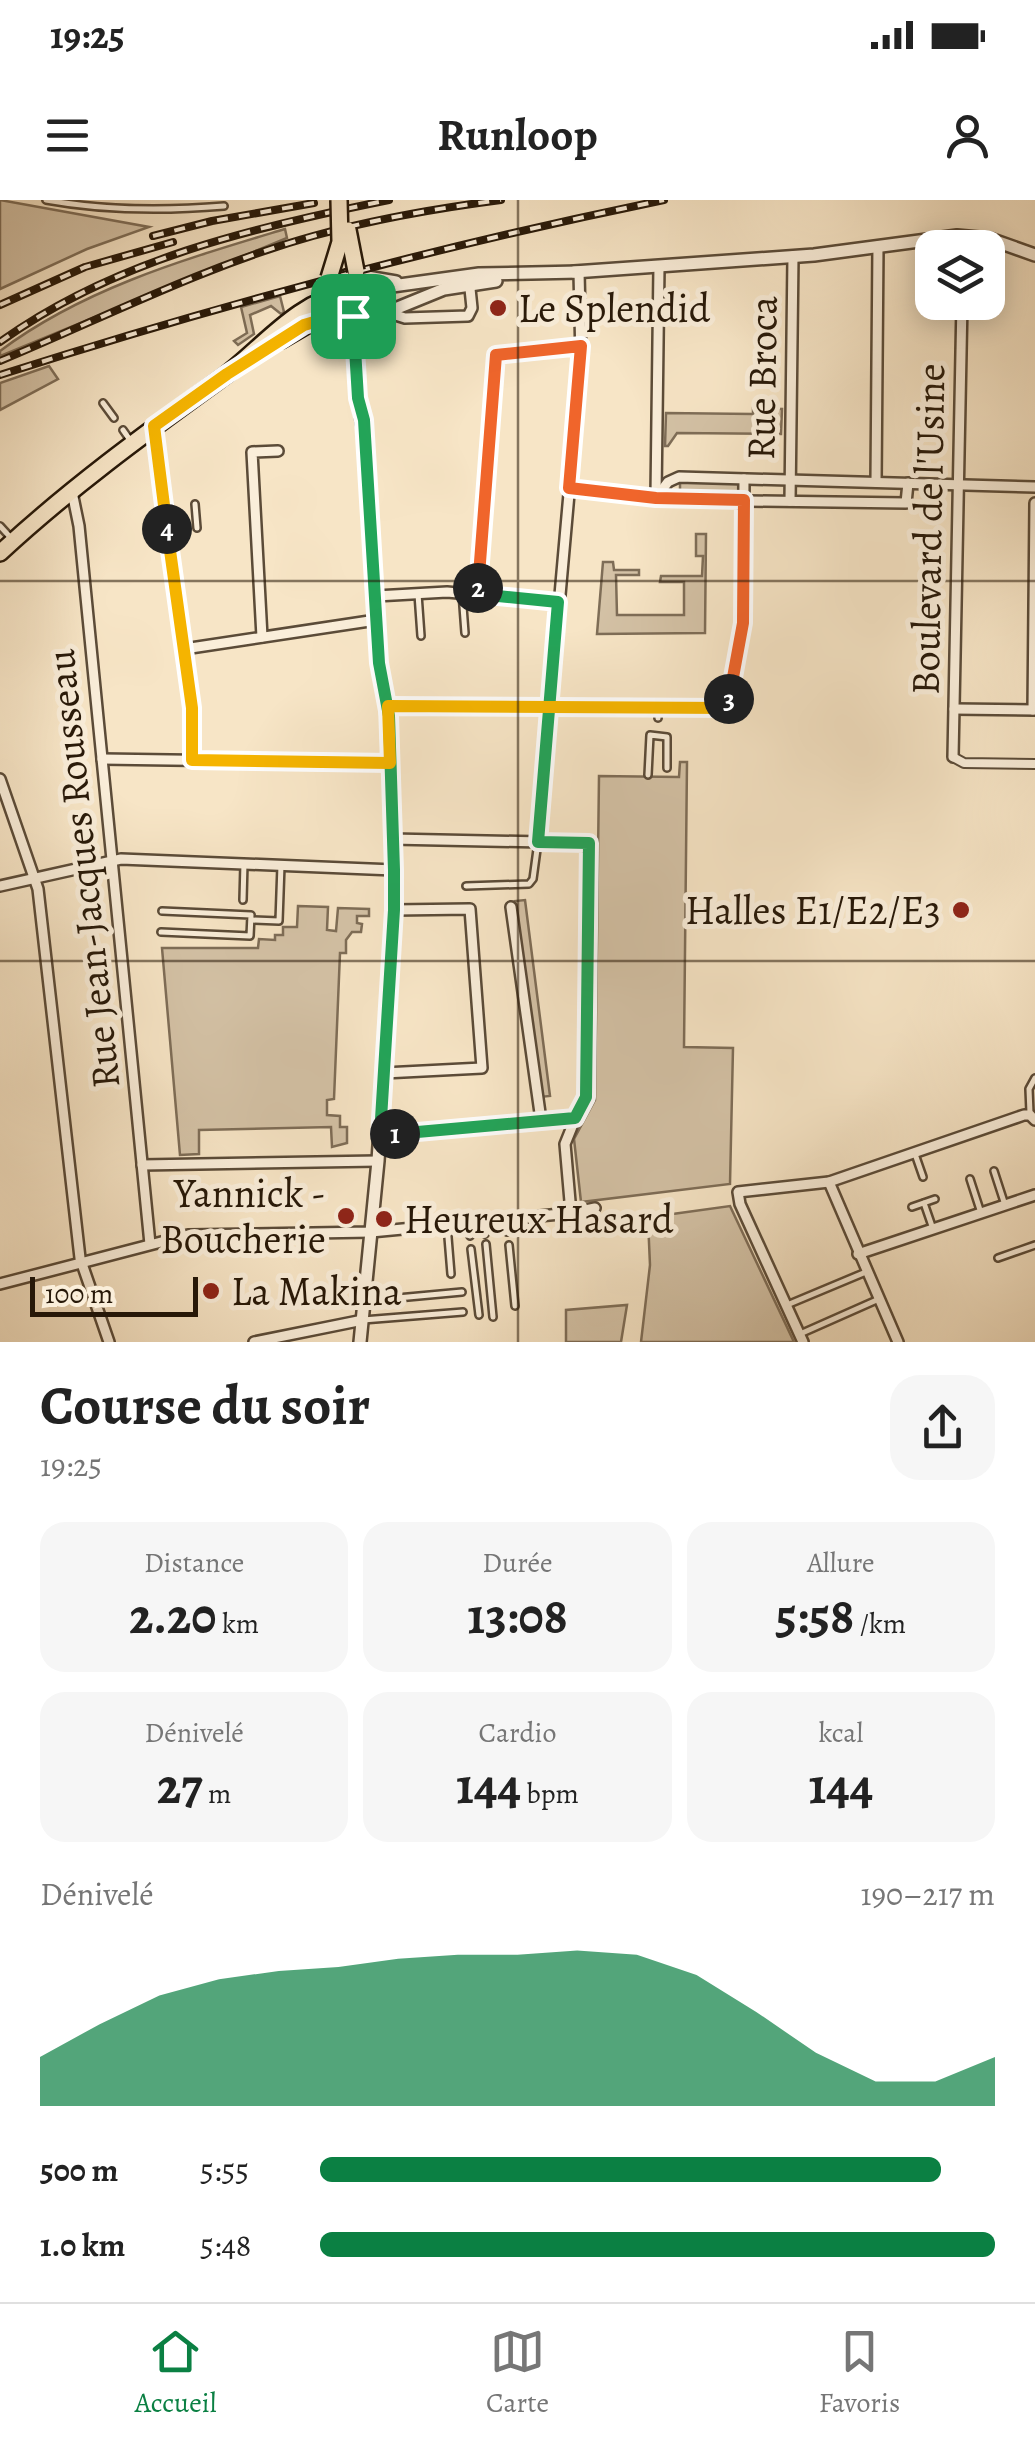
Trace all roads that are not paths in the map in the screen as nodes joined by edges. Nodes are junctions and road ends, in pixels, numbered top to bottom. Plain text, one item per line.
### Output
1 (46, 200) edge
2 (339, 200) edge
3 (346, 200) edge
4 (224, 206) dead end
5 (340, 226) junction
6 (915, 244) edge
7 (1005, 245) edge
8 (878, 246) junction
9 (1035, 255) edge
10 (793, 256) junction
11 (658, 266) junction
12 (578, 272) junction
13 (469, 280) junction
14 (353, 282) junction
15 (420, 282) junction
16 (307, 308) junction
17 (386, 312) junction
18 (353, 316) junction
19 (962, 320) edge
20 (581, 346) junction
21 (227, 374) junction
22 (103, 403) dead end
23 (114, 418) dead end
24 (154, 426) junction
25 (278, 451) dead end
26 (744, 479) junction
27 (791, 479) junction
28 (876, 482) junction
29 (908, 483) junction
30 (958, 485) junction
31 (1035, 487) edge
32 (569, 488) junction
33 (70, 489) junction
34 (656, 498) junction
35 (744, 500) junction
36 (790, 501) junction
37 (1035, 503) edge
38 (195, 504) dead end
39 (195, 523) dead end
40 (0, 526) edge
41 (13, 540) junction
42 (0, 553) edge
43 (462, 593) junction
44 (418, 594) junction
45 (478, 594) junction
46 (376, 596) junction
47 (558, 602) junction
48 (376, 620) junction
49 (465, 633) dead end
50 (421, 636) dead end
51 (262, 637) junction
52 (184, 649) junction
53 (388, 706) junction
54 (549, 707) junction
55 (954, 709) junction
56 (1034, 710) edge
57 (953, 757) joint
58 (102, 759) junction
59 (192, 760) junction
60 (390, 763) junction
61 (1035, 764) edge
62 (667, 768) dead end
63 (648, 775) dead end
64 (0, 779) edge
65 (392, 839) junction
66 (538, 842) junction
67 (112, 860) junction
68 (244, 864) junction
69 (281, 865) junction
70 (394, 870) junction
71 (35, 877) junction
72 (0, 886) edge
73 (466, 886) dead end
74 (243, 900) dead end
75 (511, 907) dead end
76 (394, 910) junction
77 (162, 911) dead end
78 (251, 920) junction
79 (161, 932) dead end
80 (384, 1074) junction
81 (1035, 1078) edge
82 (575, 1118) junction
83 (1033, 1118) edge
84 (540, 1120) junction
85 (380, 1135) junction
86 (915, 1154) junction
87 (378, 1160) junction
88 (142, 1165) junction
89 (994, 1171) dead end
90 (923, 1177) dead end
91 (970, 1179) dead end
92 (828, 1182) junction
93 (1035, 1195) edge
94 (935, 1199) dead end
95 (924, 1203) junction
96 (1005, 1205) junction
97 (912, 1207) dead end
98 (594, 1208) dead end
99 (981, 1213) junction
100 (571, 1214) junction
101 (506, 1220) junction
102 (483, 1222) junction
103 (468, 1223) junction
104 (447, 1225) junction
105 (933, 1229) junction
106 (372, 1232) junction
107 (508, 1232) dead end
108 (485, 1234) dead end
109 (470, 1236) dead end
110 (150, 1244) junction
111 (486, 1244) dead end
112 (509, 1245) dead end
113 (1035, 1246) edge
114 (471, 1249) dead end
115 (858, 1254) junction
116 (998, 1258) dead end
117 (82, 1262) junction
118 (866, 1272) junction
119 (451, 1274) dead end
120 (1, 1280) edge
121 (462, 1292) dead end
122 (879, 1299) junction
123 (365, 1302) junction
124 (515, 1306) dead end
125 (787, 1306) junction
126 (463, 1312) dead end
127 (479, 1316) dead end
128 (493, 1317) dead end
129 (362, 1320) junction
130 (802, 1338) edge
131 (109, 1342) edge
132 (254, 1342) edge
133 (360, 1342) edge
134 (898, 1342) edge

1 - 4 lane
2 - 5 main road, bridge
3 - 14 main road, bridge
5 - 14 main road, bridge
5 - 16 main road, bridge
6 - 8 street
7 - 9 street
8 - 10 street
8 - 28 street
10 - 11 street
10 - 27 street, Rue Broca
11 - 12 street
11 - 34 street
12 - 13 street
12 - 20 street
13 - 15 street
13 - 17 street
13 - 17 street
14 - 15 street
14 - 15 street
14 - 16 main road
14 - 18 main road
16 - 21 main road
17 - 18 street
18 - 21 main road
18 - 46 street
19 - 30 street, Boulevard de l'Usine
20 - 32 street
20 - 45 street
21 - 24 main road
22 - 23 lane
24 - 33 main road
24 - 52 street
25 - 51 street
26 - 27 street
26 - 34 street
26 - 35 street
27 - 28 street
27 - 36 street, Rue Broca
28 - 29 street
29 - 30 street
29 - 36 street
30 - 31 street
30 - 55 street, Boulevard de l'Usine
32 - 34 street
32 - 47 street
33 - 41 main road
33 - 58 street, Rue Jean-Jacques Rousseau
34 - 35 street
35 - 36 street
35 - 54 street
37 - 56 street
38 - 39 lane
40 - 41 lane
41 - 42 main road
43 - 44 street
43 - 45 street
43 - 49 lane
44 - 46 street
44 - 50 lane
45 - 47 street
46 - 48 street
47 - 54 street
48 - 51 street
48 - 53 street
51 - 52 street
52 - 59 street
53 - 54 street
53 - 60 street
54 - 66 street
55 - 56 street
55 - 57 street, Boulevard de l'Usine
57 - 61 street
58 - 59 street
58 - 67 street, Rue Jean-Jacques Rousseau
59 - 60 street
60 - 65 street
62 - 63 lane
64 - 71 street
65 - 66 street
65 - 70 street
66 - 73 lane
66 - 82 street
67 - 68 street
67 - 71 street
67 - 88 street, Rue Jean-Jacques Rousseau
68 - 69 street
68 - 74 lane
69 - 70 street
69 - 78 lane
70 - 76 street
71 - 72 street
71 - 117 street
75 - 84 street
76 - 80 street
76 - 80 street
77 - 78 lane
78 - 79 lane
80 - 85 street
81 - 83 lane
82 - 84 street
82 - 100 street
83 - 86 street
84 - 85 street
85 - 87 street
86 - 90 lane
86 - 92 street
87 - 88 street
87 - 106 street
88 - 110 street, Rue Jean-Jacques Rousseau
89 - 96 lane
91 - 99 lane
92 - 115 street
92 - 125 street
93 - 96 street
94 - 95 lane
95 - 97 lane
95 - 105 lane
96 - 99 street
98 - 100 street
99 - 105 street
100 - 101 street
101 - 102 street
101 - 107 lane
102 - 103 street
102 - 108 lane
103 - 104 street
103 - 109 lane
104 - 106 street
104 - 119 lane
105 - 115 street
106 - 110 street
106 - 123 street
110 - 117 street
111 - 128 lane
112 - 124 lane
113 - 116 lane
114 - 127 lane
115 - 118 street
117 - 120 street
117 - 131 street
118 - 122 street
118 - 125 lane
121 - 123 lane
122 - 130 lane
122 - 134 street
123 - 129 street
125 - 130 street
126 - 129 lane
129 - 132 street
129 - 133 street

